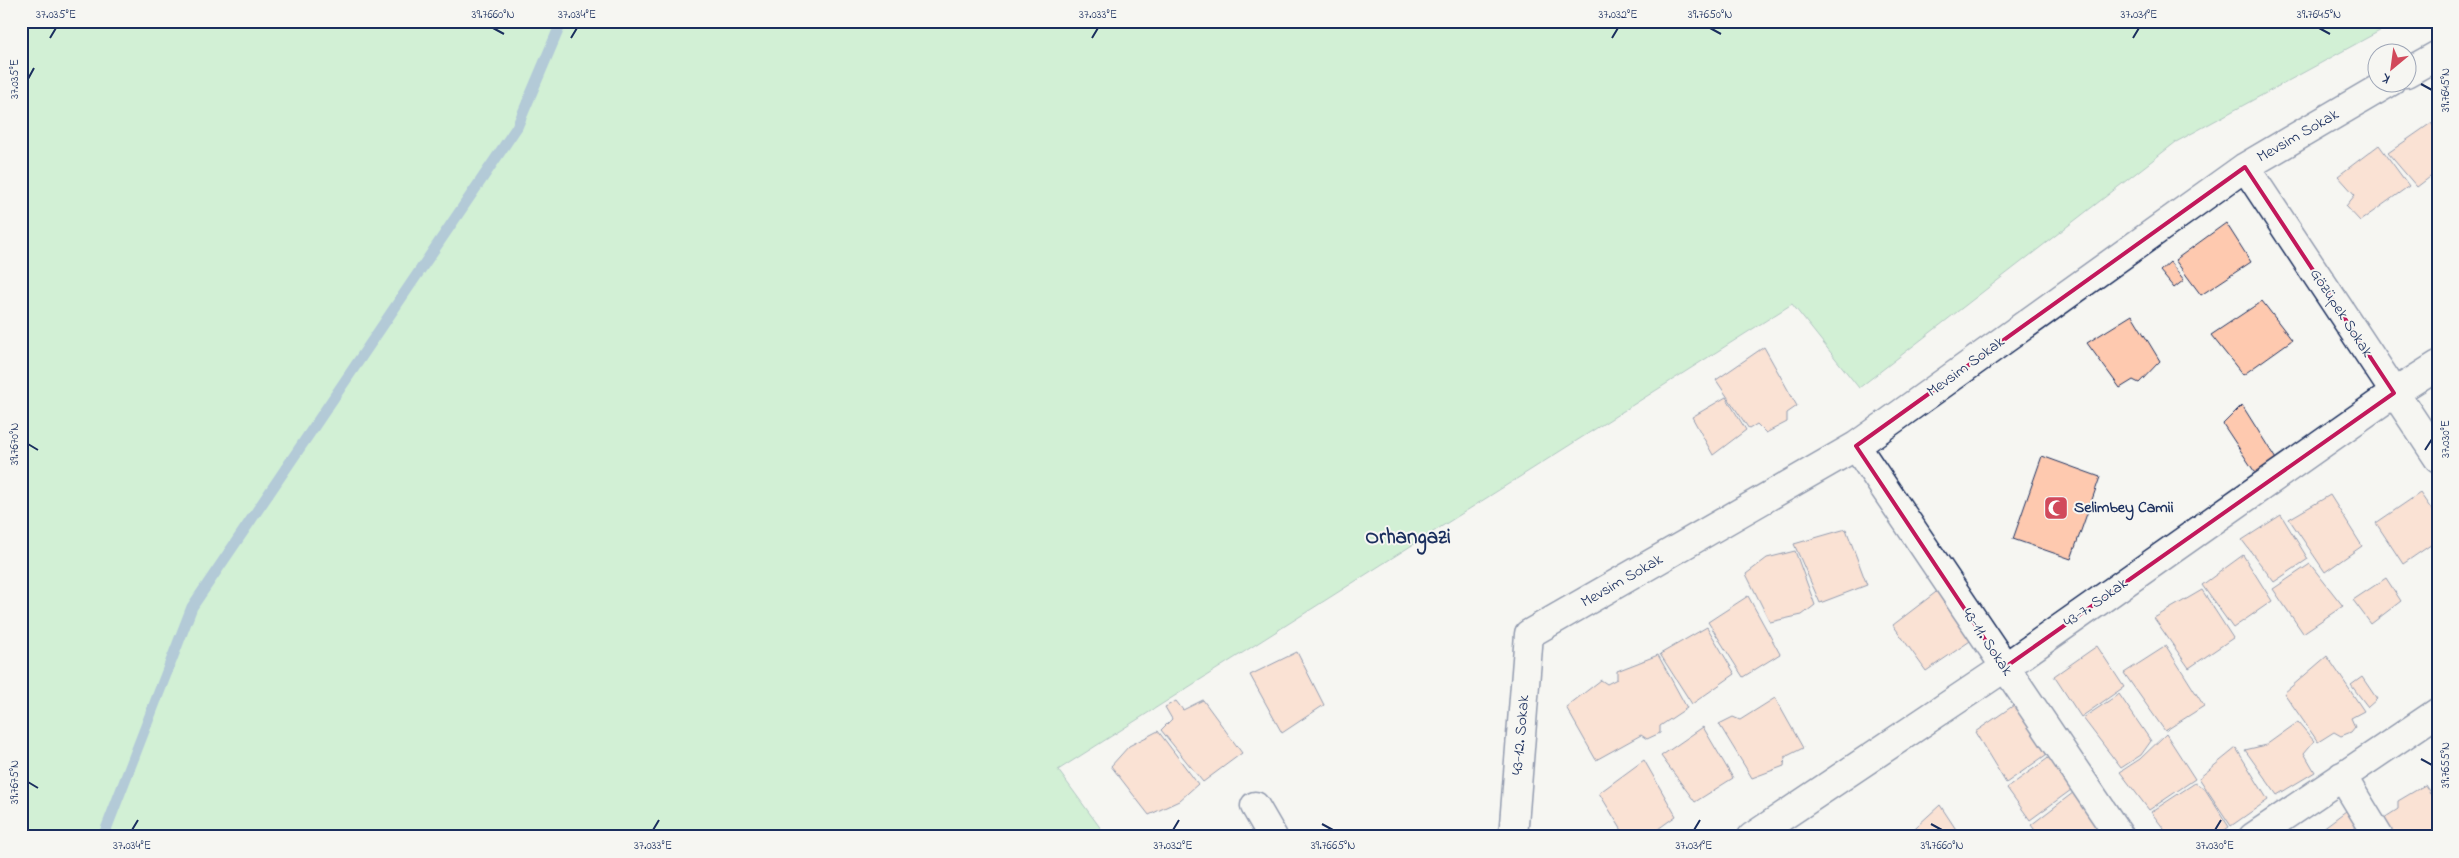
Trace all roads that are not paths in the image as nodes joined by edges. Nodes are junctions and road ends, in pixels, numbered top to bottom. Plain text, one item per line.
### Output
1 (2438, 55) edge
2 (2416, 67) edge
3 (2373, 92) edge
4 (2245, 167) junction
5 (2438, 365) edge
6 (2394, 393) junction
7 (1856, 446) junction
8 (2438, 458) edge
9 (1529, 634) joint
10 (2004, 668) junction
11 (2438, 712) edge
12 (2342, 776) junction
13 (1255, 806) dead end
14 (1273, 837) edge
15 (1513, 837) edge
16 (1752, 837) edge
17 (2120, 837) edge
18 (2253, 837) edge
19 (2379, 837) edge

1 - 2 street
3 - 4 street, Mevsim Sokak
4 - 6 street, Gözüpek Sokak
4 - 7 street, Mevsim Sokak
5 - 6 street, 43-7. Sokak
6 - 8 street, Gözüpek Sokak
6 - 10 street, 43-7. Sokak
7 - 9 street, Mevsim Sokak
7 - 10 street, 43-11. Sokak
9 - 15 street, 43-12. Sokak
10 - 16 street, 43-7. Sokak
10 - 17 street, 43-11. Sokak
11 - 12 street
12 - 18 street
12 - 19 street
13 - 14 street

